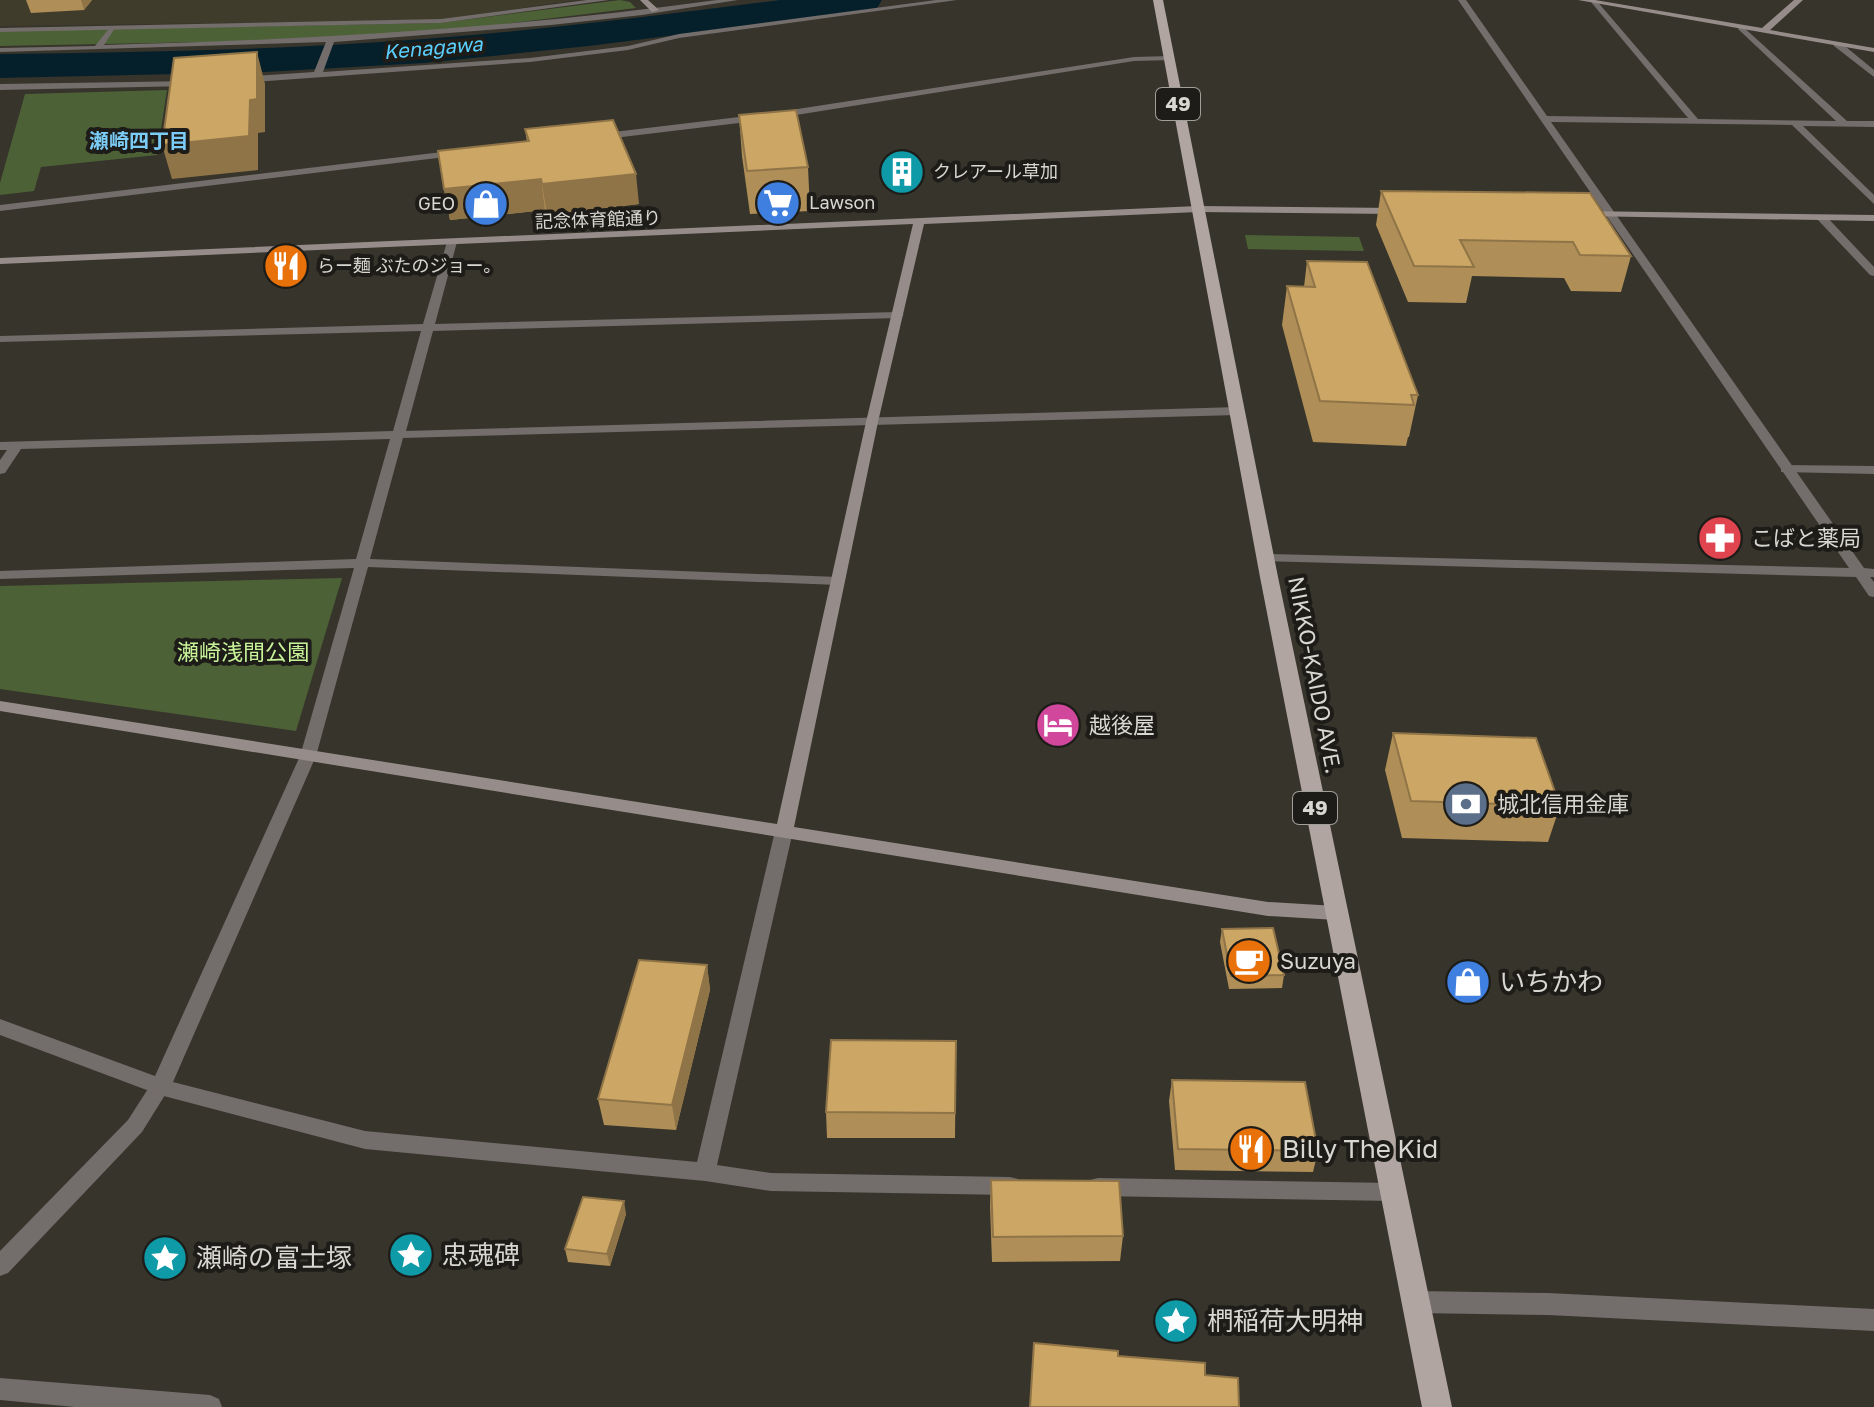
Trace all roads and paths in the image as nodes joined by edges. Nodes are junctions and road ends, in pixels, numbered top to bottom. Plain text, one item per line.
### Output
1 (605, 0) edge
2 (644, 0) edge
3 (734, 0) edge
4 (953, 0) edge
5 (1158, 0) edge
6 (1462, 0) edge
7 (1582, 0) edge
8 (1799, 0) edge
9 (1595, 2) junction
10 (655, 10) junction
11 (1741, 27) junction
12 (111, 28) junction
13 (0, 30) edge
14 (1764, 31) junction
15 (329, 44) junction
16 (1837, 44) junction
17 (98, 48) junction
18 (0, 50) edge
19 (1874, 50) edge
20 (1170, 58) junction
21 (318, 74) junction
22 (1874, 74) edge
23 (232, 80) edge
24 (204, 82) edge
25 (0, 87) edge
26 (1544, 119) junction
27 (1696, 122) junction
28 (1795, 123) junction
29 (1845, 124) junction
30 (1874, 124) edge
31 (579, 139) edge
32 (468, 152) edge
33 (1874, 201) edge
34 (0, 208) edge
35 (1198, 209) junction
36 (1402, 211) edge
37 (1576, 213) edge
38 (1609, 213) junction
39 (1821, 217) junction
40 (1874, 218) edge
41 (919, 222) junction
42 (452, 242) junction
43 (0, 261) edge
44 (1874, 273) edge
45 (898, 315) junction
46 (428, 327) junction
47 (0, 339) edge
48 (1238, 411) junction
49 (872, 422) junction
50 (396, 434) junction
51 (17, 445) junction
52 (0, 446) edge
53 (1786, 469) junction
54 (0, 470) edge
55 (1874, 470) edge
56 (1265, 558) junction
57 (363, 563) junction
58 (1867, 572) edge
59 (0, 575) edge
60 (838, 581) junction
61 (1874, 593) edge
62 (0, 706) edge
63 (308, 756) junction
64 (784, 831) junction
65 (1336, 913) junction
66 (0, 1027) edge
67 (160, 1087) junction
68 (705, 1172) junction
69 (1036, 1186) edge
70 (1082, 1187) edge
71 (1393, 1192) junction
72 (0, 1266) edge
73 (1416, 1302) junction
74 (1874, 1320) edge
75 (0, 1389) edge
76 (210, 1407) edge
77 (1437, 1407) edge

1 - 12 street
2 - 10 street
3 - 10 street
4 - 21 street
5 - 20 main road, NIKKO-KAIDO AVE. / 49
6 - 26 street
7 - 9 street
8 - 14 street
9 - 11 street
9 - 27 street
10 - 15 street
11 - 14 street
11 - 29 street
12 - 13 street
12 - 17 street
14 - 16 street
15 - 17 street
15 - 21 street
16 - 19 street
16 - 22 street
17 - 18 street
20 - 31 street
20 - 35 main road, NIKKO-KAIDO AVE. / 49
21 - 23 street
24 - 25 street
26 - 27 street
26 - 38 street
27 - 28 street
28 - 29 street
28 - 33 street
29 - 30 street
32 - 34 street
35 - 36 street, 記念体育館通り
35 - 41 street, 記念体育館通り
35 - 48 main road, NIKKO-KAIDO AVE. / 49
37 - 38 street
38 - 39 street
38 - 53 street
39 - 40 street
39 - 44 street
41 - 42 street, 記念体育館通り
41 - 45 street
42 - 43 street, 記念体育館通り
42 - 46 street
45 - 46 street
45 - 49 street
46 - 47 street
46 - 50 street
48 - 49 street
48 - 56 main road, NIKKO-KAIDO AVE. / 49
49 - 50 street
49 - 60 street
50 - 51 street
50 - 57 street
51 - 52 street
51 - 54 street
53 - 55 street
53 - 58 street
56 - 58 street
56 - 65 main road, NIKKO-KAIDO AVE. / 49
57 - 59 street
57 - 60 street
57 - 63 street
58 - 61 street
60 - 64 street
62 - 63 street
63 - 64 street
63 - 67 street
64 - 65 street
64 - 68 street
65 - 71 main road, NIKKO-KAIDO AVE. / 49
66 - 67 street
67 - 68 street
67 - 72 street
68 - 69 street
70 - 71 street
71 - 73 main road, NIKKO-KAIDO AVE. / 49
73 - 74 street
73 - 77 main road, NIKKO-KAIDO AVE. / 49
75 - 76 street

